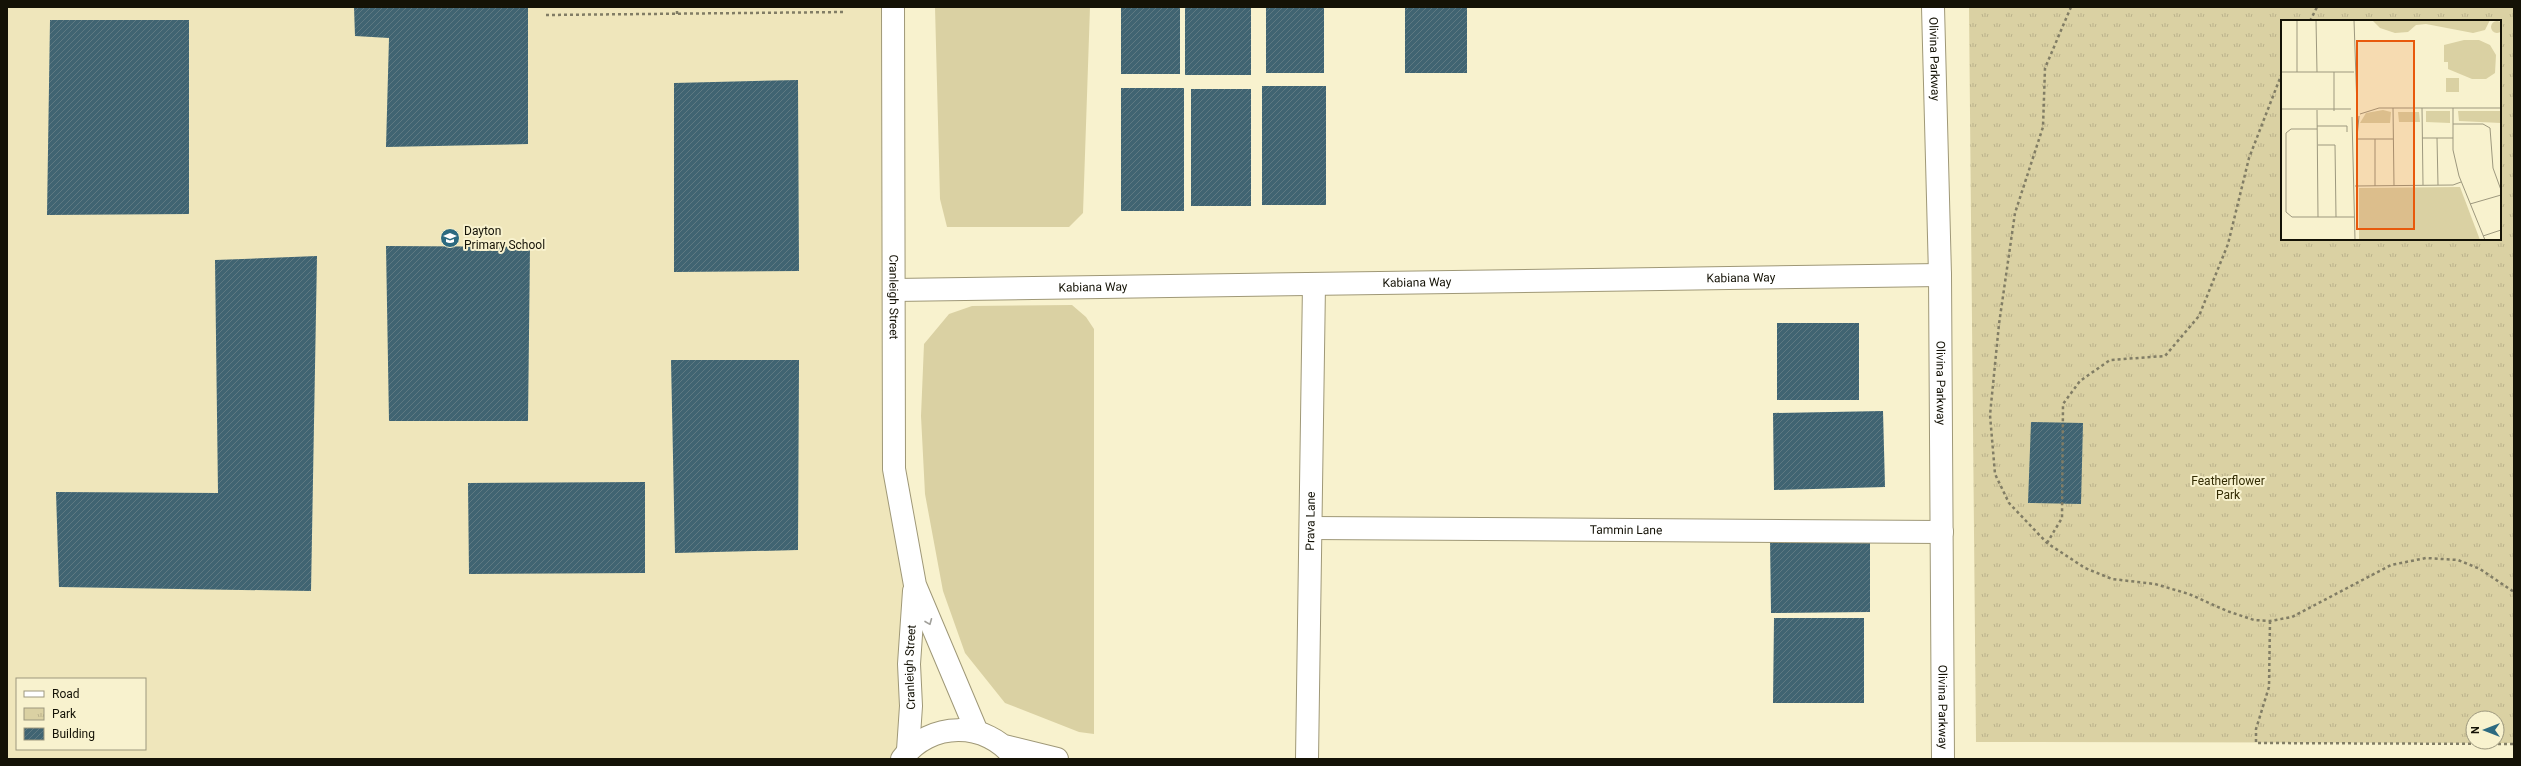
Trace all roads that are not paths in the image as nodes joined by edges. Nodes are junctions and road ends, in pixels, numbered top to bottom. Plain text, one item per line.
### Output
1 (893, 7) edge
2 (1933, 7) edge
3 (1940, 275) junction
4 (1314, 284) junction
5 (894, 290) junction
6 (1311, 528) junction
7 (1942, 532) junction
8 (915, 585) junction
9 (977, 732) junction
10 (1010, 752) edge
11 (905, 754) edge
12 (1057, 759) edge
13 (1307, 759) edge
14 (1943, 759) edge

1 - 5 street, Cranleigh Street
2 - 3 street, Olivina Parkway
3 - 4 street, Kabiana Way
3 - 7 street, Olivina Parkway
4 - 5 street, Kabiana Way
4 - 6 street, Prava Lane
5 - 8 street, Cranleigh Street
6 - 7 street, Tammin Lane
6 - 13 street, Prava Lane
7 - 14 street, Olivina Parkway
8 -> 9 street, Cranleigh Street
8 - 11 street, Cranleigh Street
9 - 10 street
9 - 11 street
10 - 12 street

